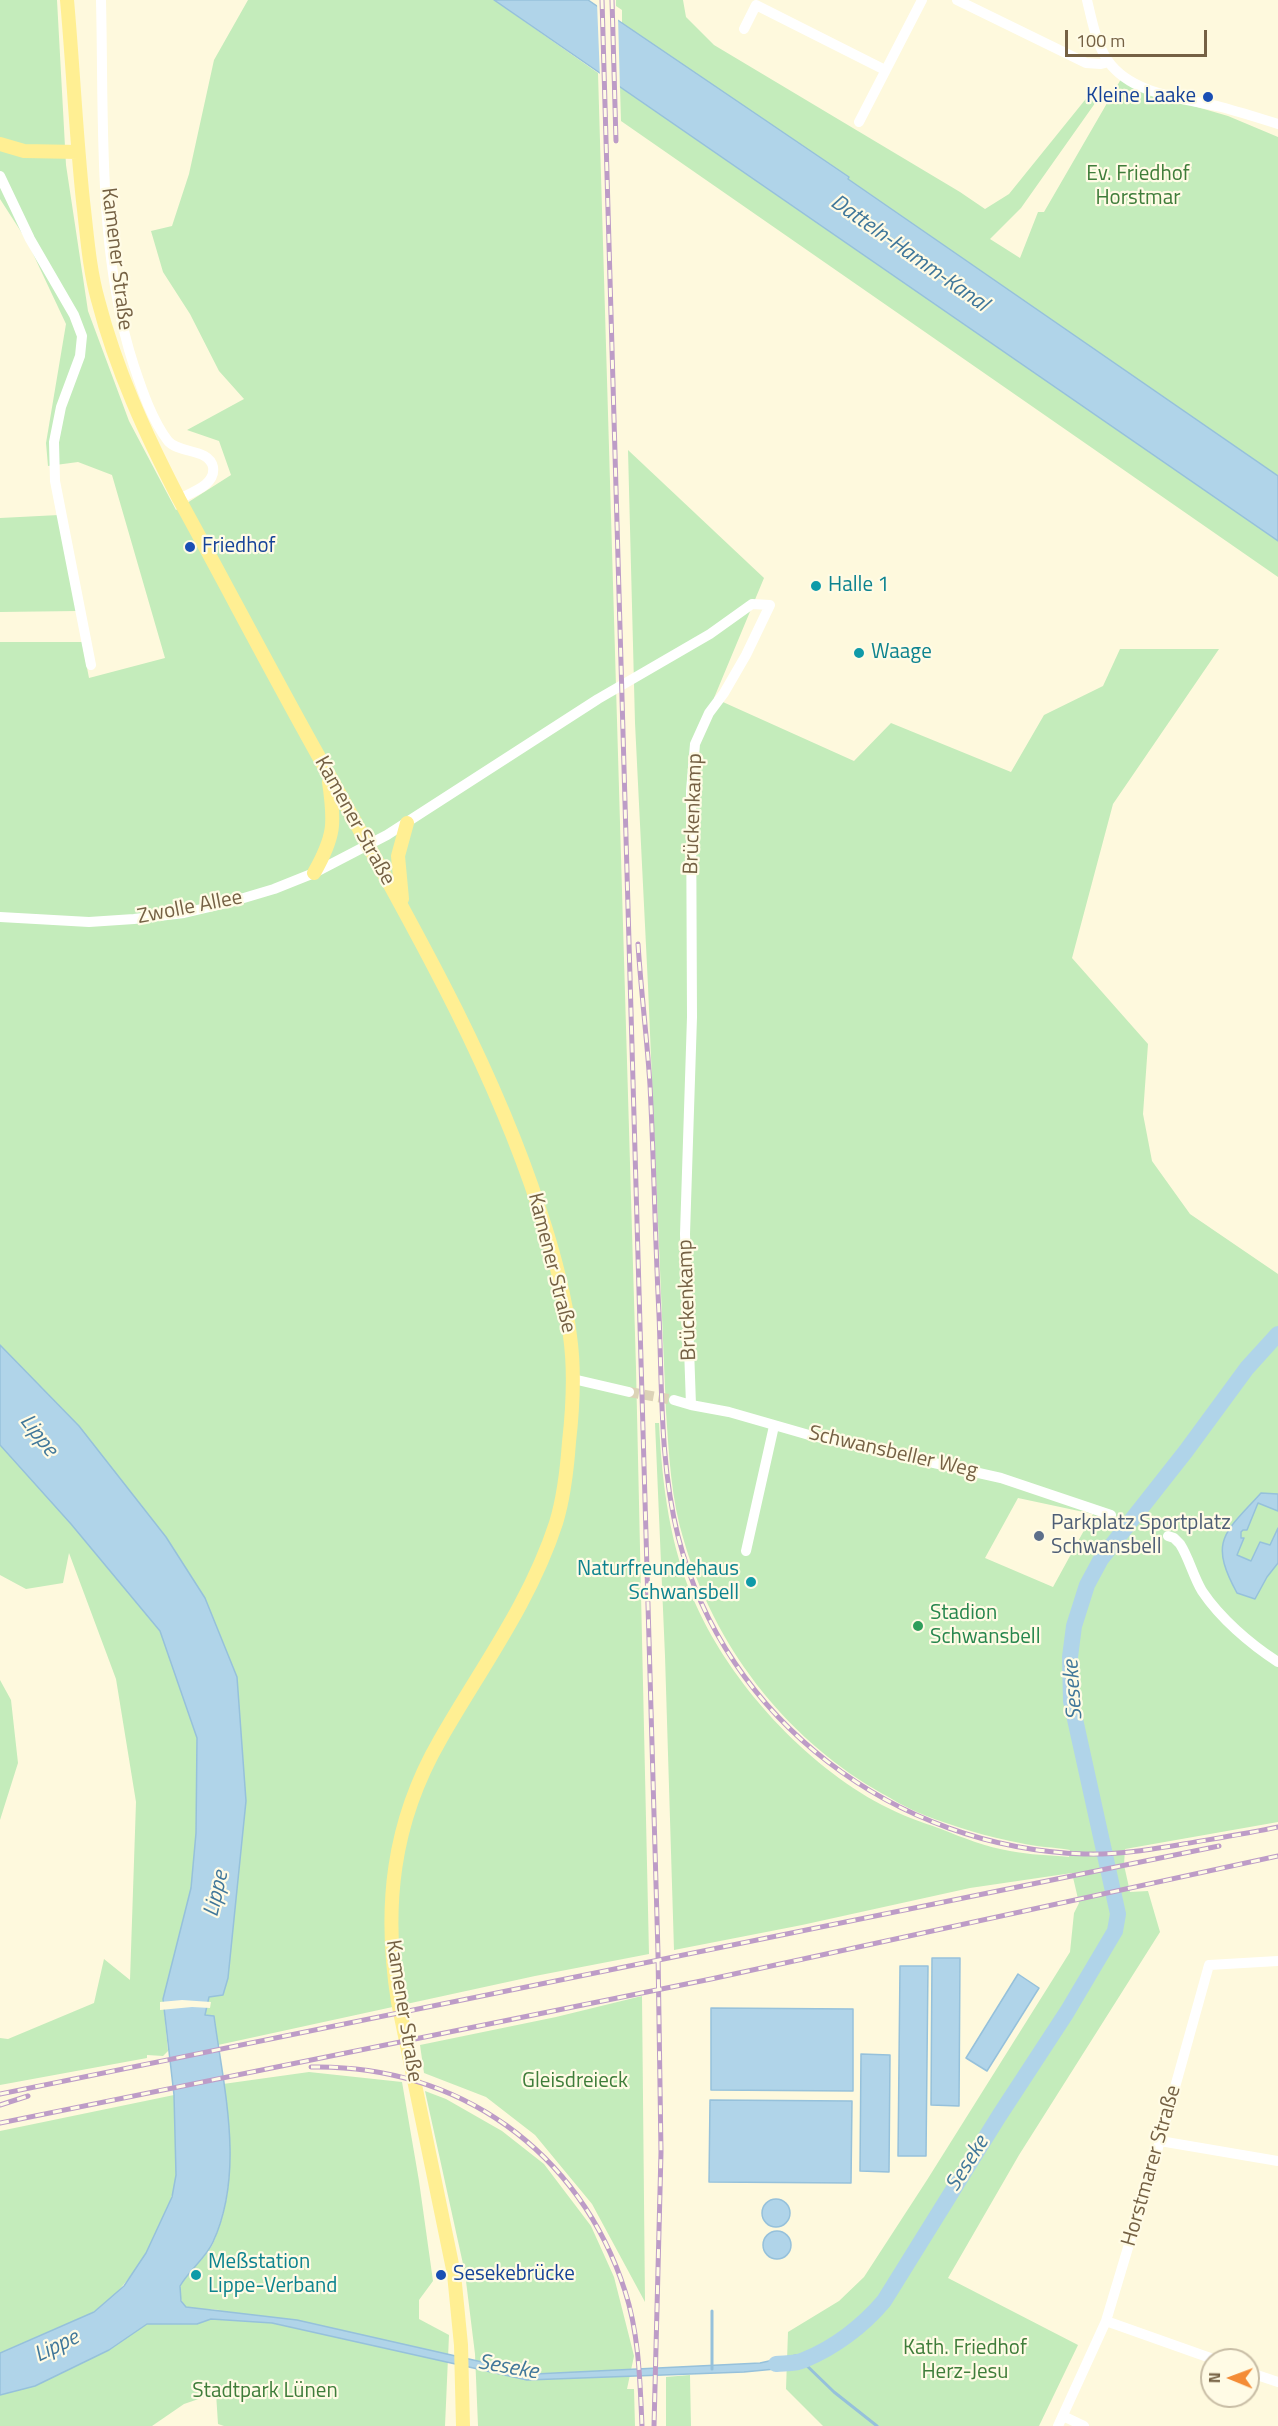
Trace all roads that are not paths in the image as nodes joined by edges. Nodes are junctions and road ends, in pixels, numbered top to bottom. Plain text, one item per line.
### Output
1 (67, 0) edge
2 (101, 0) edge
3 (957, 0) edge
4 (1087, 0) edge
5 (917, 1) edge
6 (744, 29) dead end
7 (1109, 62) junction
8 (885, 70) junction
9 (859, 122) dead end
10 (1278, 124) edge
11 (0, 145) edge
12 (78, 152) junction
13 (0, 176) edge
14 (179, 499) junction
15 (91, 665) dead end
16 (328, 774) junction
17 (407, 823) junction
18 (368, 844) junction
19 (314, 873) junction
20 (404, 910) junction
21 (0, 917) edge
22 (573, 1379) junction
23 (628, 1392) tunnel mouth
24 (674, 1400) tunnel mouth
25 (691, 1405) junction
26 (774, 1426) junction
27 (1111, 1515) dead end
28 (1168, 1536) dead end
29 (746, 1551) dead end
30 (1278, 1662) edge
31 (1278, 1961) edge
32 (1160, 2141) junction
33 (1278, 2161) edge
34 (1107, 2321) junction
35 (1200, 2354) edge
36 (1260, 2376) edge
37 (1278, 2382) edge
38 (1061, 2421) edge
39 (463, 2426) edge
40 (1084, 2426) edge

1 - 12 main road, Kamener Straße
2 - 14 street, Kamener Straße
3 - 7 street
4 - 7 street
5 - 8 street
6 - 8 street
7 - 10 street
8 - 9 street
11 - 12 main road
12 - 14 main road, Kamener Straße
13 - 15 street, Kamener Straße
14 - 16 main road, Kamener Straße
16 - 18 main road, Kamener Straße
16 - 19 main road
17 - 18 street, Brückenkamp
17 - 20 main road
17 - 25 street, Brückenkamp
18 - 19 street, Zwolle Allee
18 - 20 main road, Kamener Straße
19 - 21 street, Zwolle Allee
20 - 22 main road, Kamener Straße
22 - 23 street
22 - 39 main road, Kamener Straße
24 - 25 street, Schwansbeller Weg
25 - 26 street, Schwansbeller Weg
26 - 27 street, Schwansbeller Weg
26 - 29 street
28 - 30 street
31 - 32 street, Horstmarer Straße
32 - 33 street
32 - 34 street, Horstmarer Straße
34 - 35 street
34 - 38 street, Horstmarer Straße
36 - 37 street
38 - 40 street

